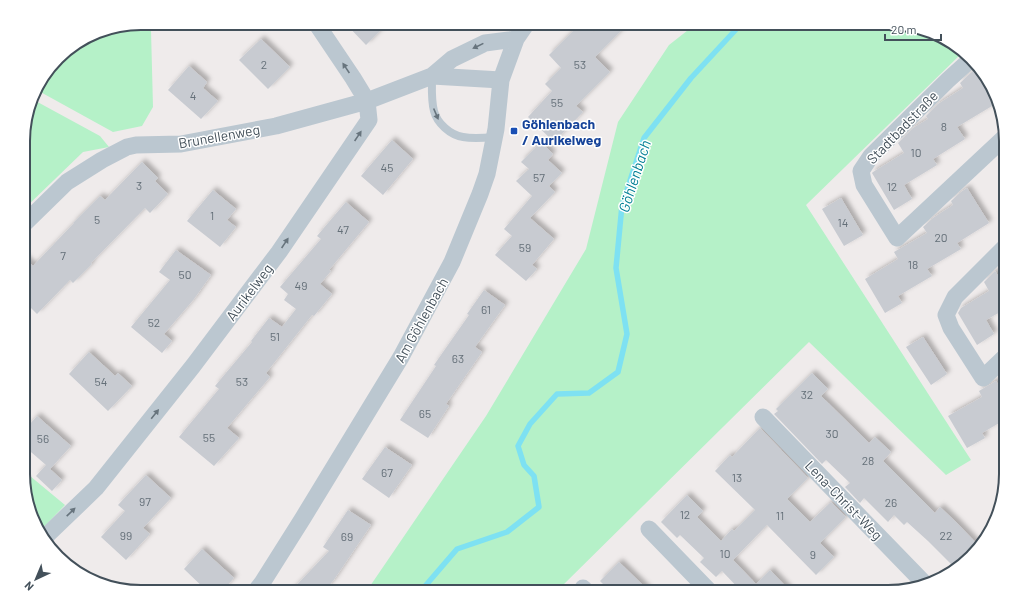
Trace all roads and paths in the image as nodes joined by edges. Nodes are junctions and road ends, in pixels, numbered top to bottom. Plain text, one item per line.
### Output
1 (321, 30) edge
2 (522, 30) edge
3 (516, 39) junction
4 (966, 63) edge
5 (432, 76) junction
6 (501, 80) junction
7 (367, 101) junction
8 (494, 137) junction
9 (999, 143) edge
10 (30, 218) edge
11 (999, 253) edge
12 (999, 363) edge
13 (763, 417) dead end
14 (649, 529) dead end
15 (48, 534) edge
16 (921, 580) edge
17 (260, 585) edge
18 (703, 585) edge

7 -> 1 street, Aurikelweg
2 - 3 street, Am Göhlenbach
3 -> 5 street, Brunellenweg
3 - 6 street, Am Göhlenbach
4 - 9 street, Stadtbadstraße
5 - 6 street, Brunellenweg
5 - 7 street, Brunellenweg
5 -> 8 lane
6 - 8 street, Am Göhlenbach
7 - 10 street, Brunellenweg
15 -> 7 street, Aurikelweg
8 - 17 street, Am Göhlenbach
11 - 12 street
13 - 16 street, Lena-Christ-Weg
14 - 18 street

